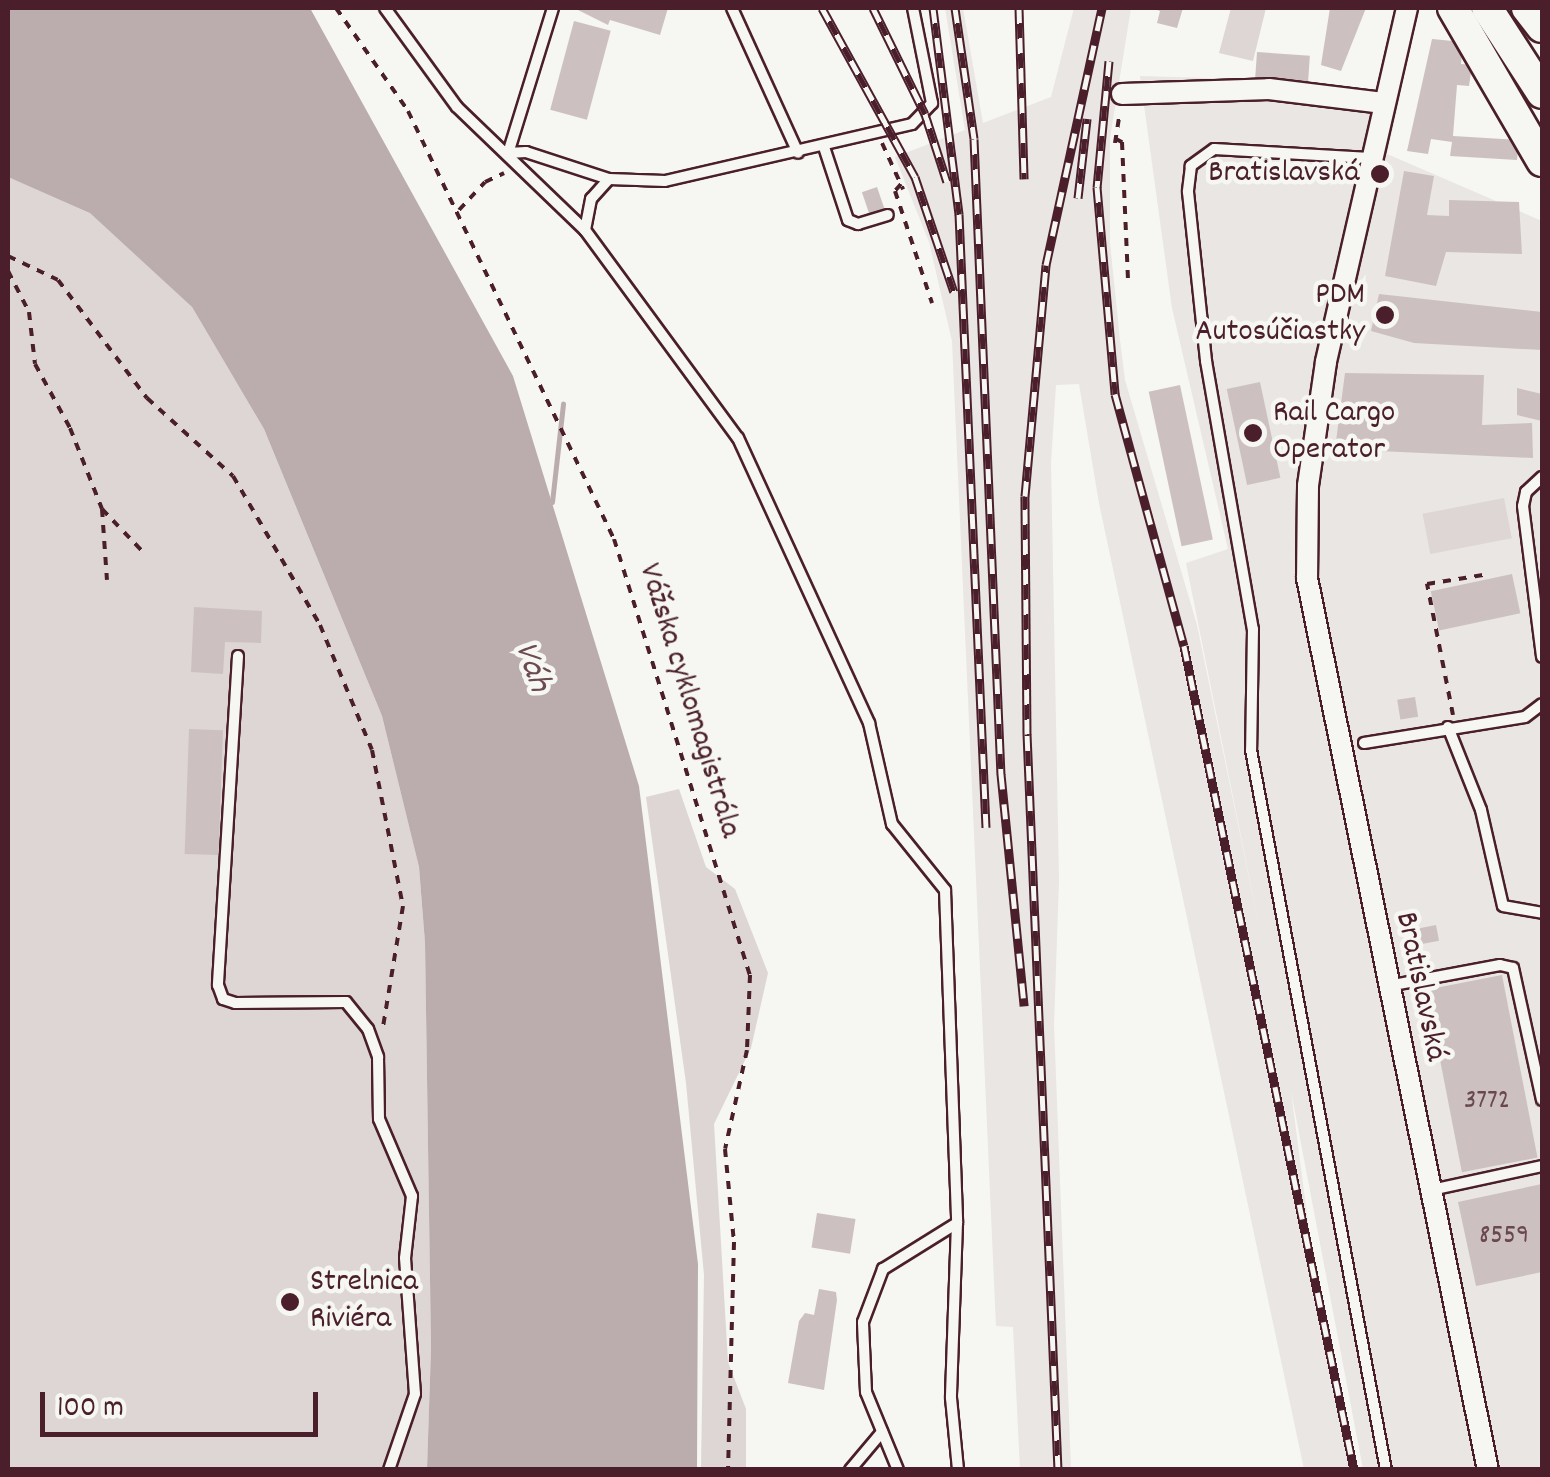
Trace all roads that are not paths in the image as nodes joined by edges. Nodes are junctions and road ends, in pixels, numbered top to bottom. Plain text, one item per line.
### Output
1 (385, 8) edge
2 (553, 8) edge
3 (732, 8) edge
4 (912, 8) edge
5 (1407, 8) edge
6 (1453, 8) edge
7 (1487, 8) edge
8 (1527, 8) edge
9 (1542, 27) edge
10 (1542, 93) edge
11 (1122, 94) road end
12 (1383, 103) junction
13 (824, 147) junction
14 (508, 153) junction
15 (798, 153) junction
16 (1370, 158) junction
17 (1542, 161) edge
18 (609, 180) junction
19 (888, 215) dead end
20 (585, 230) junction
21 (1542, 477) edge
22 (238, 656) dead end
23 (1542, 657) edge
24 (1542, 704) edge
25 (1448, 727) junction
26 (1364, 743) dead end
27 (1542, 913) edge
28 (1388, 986) junction
29 (1542, 1100) edge
30 (1542, 1166) edge
31 (1430, 1190) junction
32 (957, 1223) junction
33 (882, 1432) junction
34 (389, 1470) edge
35 (850, 1470) edge
36 (898, 1470) edge
37 (958, 1470) edge
38 (1386, 1470) edge
39 (1488, 1470) edge

1 - 14 lane
2 - 14 lane
3 - 15 lane
4 - 13 lane
5 - 12 street, Bratislavská
6 - 17 main road
7 - 10 main road
8 - 9 main road
11 - 12 street
12 - 16 street, Bratislavská
13 - 15 lane
13 - 19 lane
14 - 18 lane
14 - 20 lane
15 - 18 lane
16 - 28 street, Bratislavská
16 - 38 lane
18 - 20 lane
20 - 32 lane
21 - 23 lane
22 - 34 lane
24 - 25 lane
25 - 26 lane
25 - 27 lane
28 - 29 lane
28 - 31 street, Bratislavská
30 - 31 lane
31 - 39 street, Bratislavská
32 - 33 lane
32 - 37 lane
33 - 35 lane
33 - 36 lane

